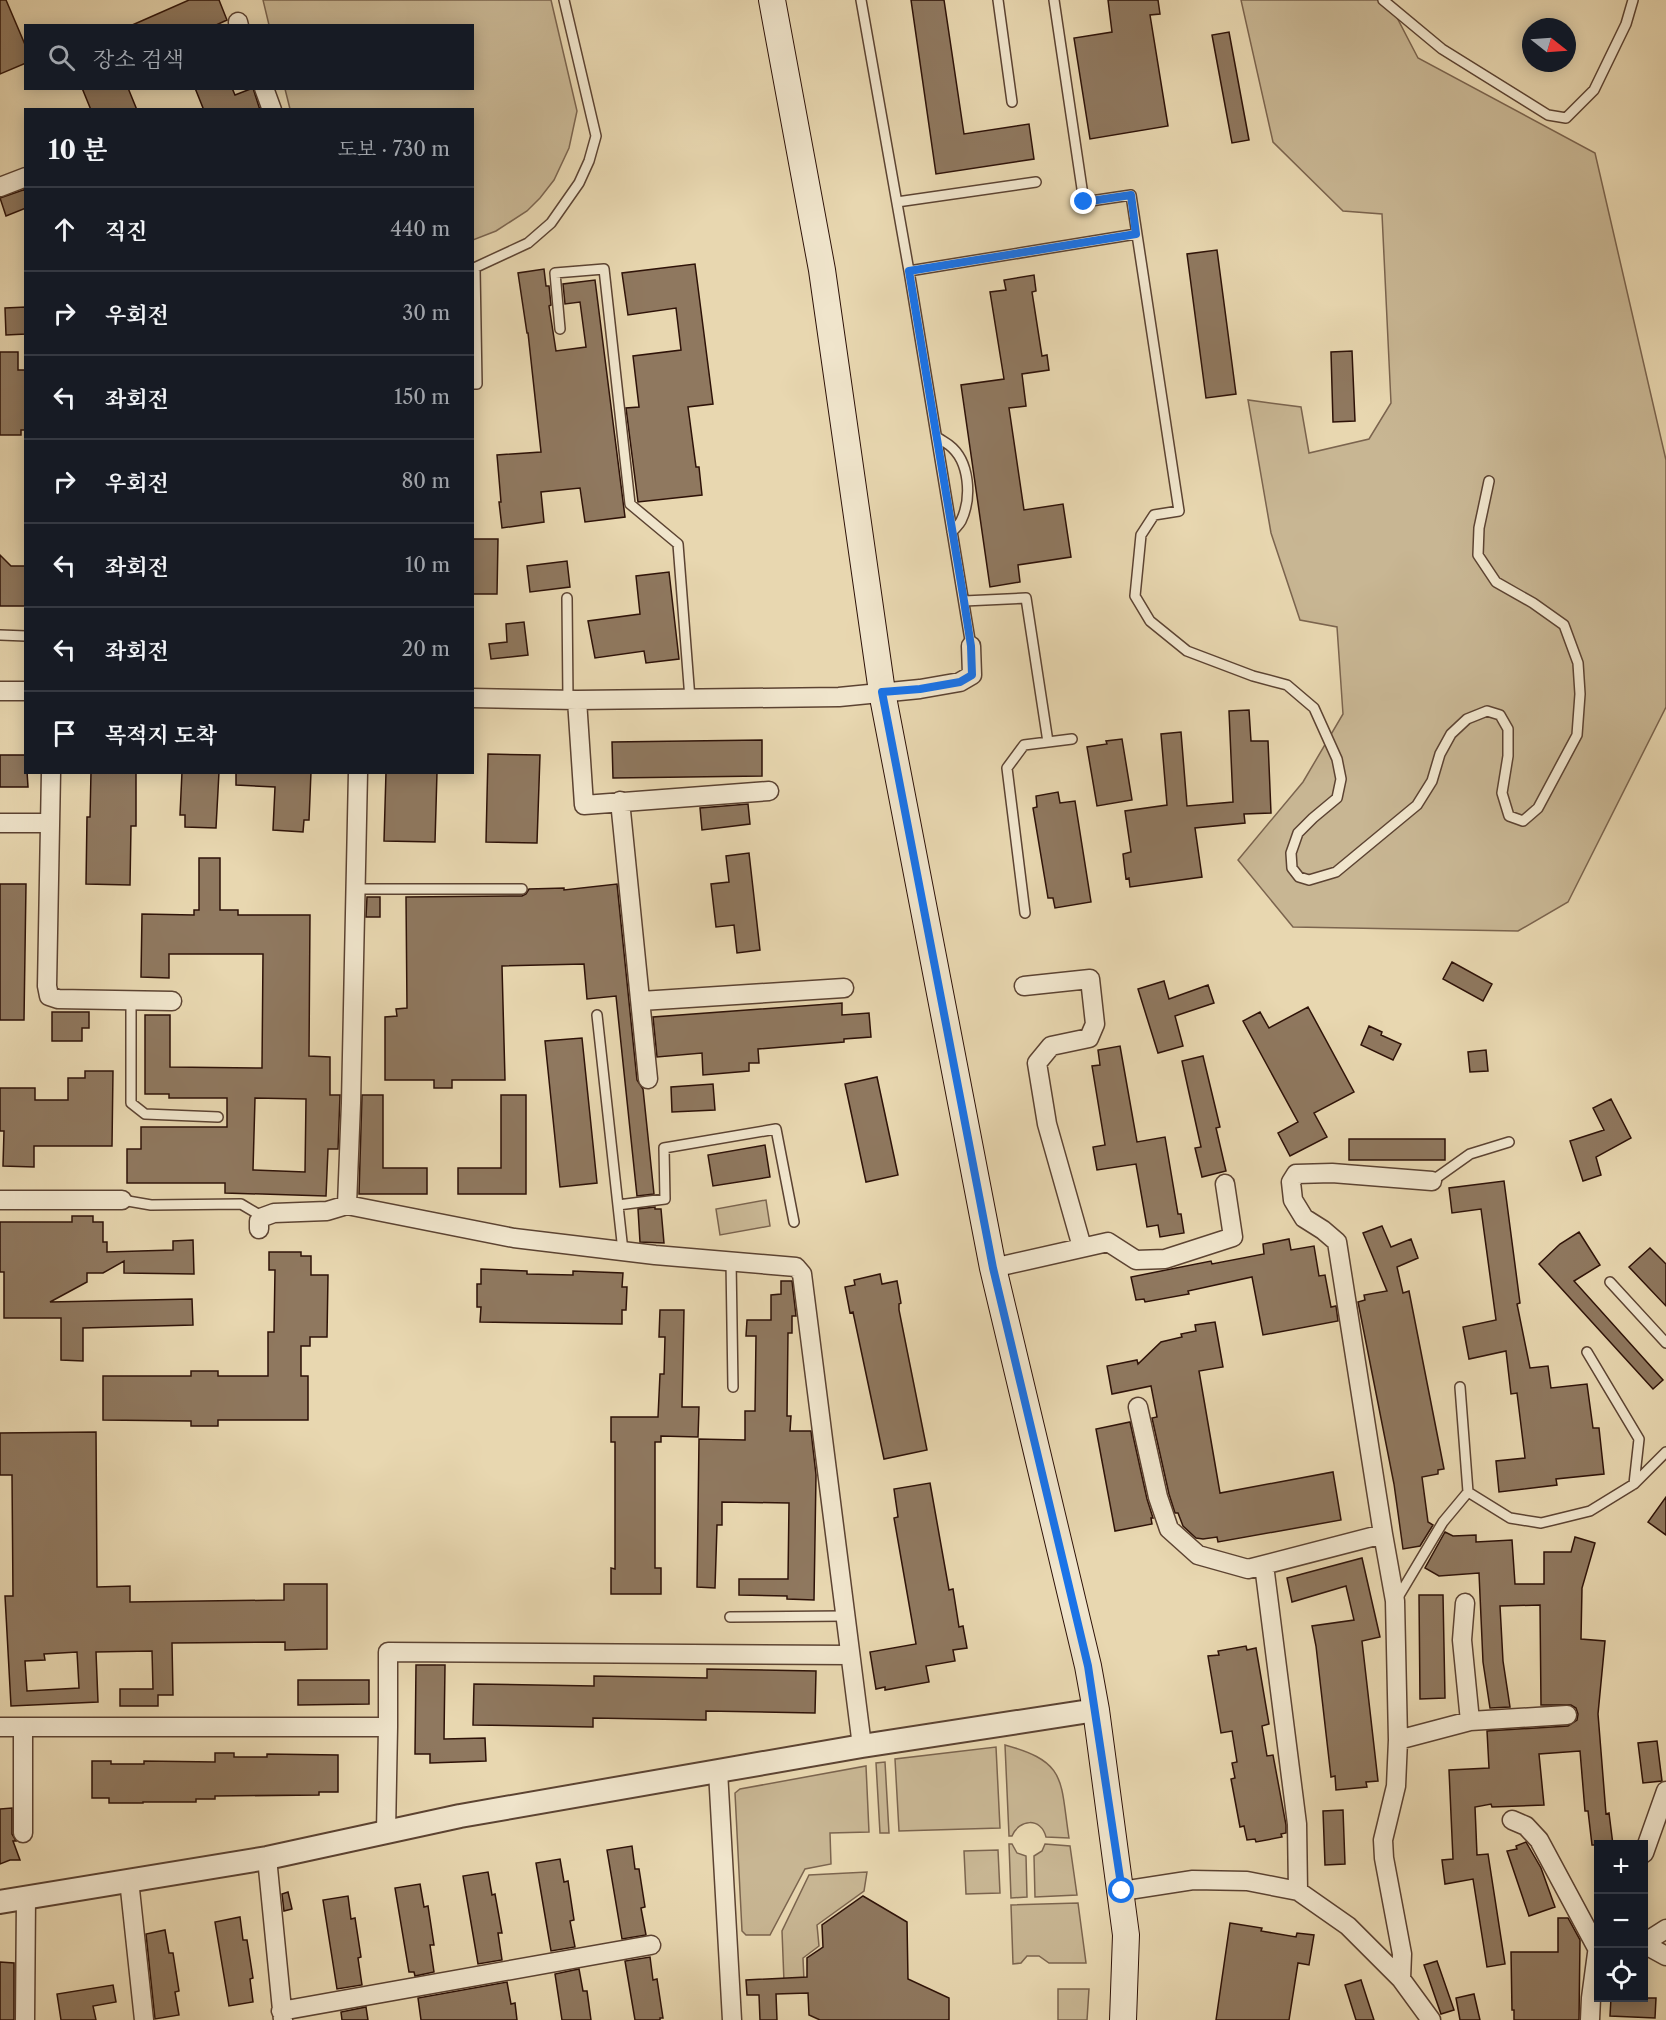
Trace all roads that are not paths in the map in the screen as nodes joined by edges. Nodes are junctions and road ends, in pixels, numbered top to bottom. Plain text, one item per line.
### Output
1 (564, 0) edge
2 (772, 0) edge
3 (861, 0) edge
4 (998, 0) edge
5 (1054, 0) edge
6 (1383, 0) edge
7 (1633, 0) edge
8 (265, 90) edge
9 (1012, 102) dead end
10 (271, 108) edge
11 (24, 178) edge
12 (1036, 182) dead end
13 (0, 187) edge
14 (897, 202) junction
15 (1136, 234) junction
16 (474, 269) edge
17 (909, 271) junction
18 (560, 329) dead end
19 (474, 384) edge
20 (937, 437) junction
21 (1489, 481) dead end
22 (952, 532) junction
23 (567, 598) dead end
24 (964, 601) junction
25 (0, 635) edge
26 (24, 636) edge
27 (971, 646) joint
28 (0, 691) edge
29 (24, 691) edge
30 (882, 692) junction
31 (474, 698) edge
32 (690, 699) junction
33 (573, 700) junction
34 (1072, 739) dead end
35 (1048, 742) junction
36 (51, 774) edge
37 (358, 774) edge
38 (769, 791) dead end
39 (620, 801) junction
40 (49, 823) junction
41 (0, 824) edge
42 (356, 889) junction
43 (522, 889) dead end
44 (1025, 913) dead end
45 (1024, 986) dead end
46 (844, 988) dead end
47 (131, 1000) junction
48 (172, 1001) dead end
49 (641, 1001) junction
50 (597, 1015) dead end
51 (648, 1079) dead end
52 (218, 1117) dead end
53 (1509, 1142) dead end
54 (1432, 1181) joint
55 (1225, 1184) dead end
56 (0, 1200) edge
57 (122, 1200) joint
58 (346, 1205) junction
59 (618, 1205) junction
60 (794, 1222) dead end
61 (261, 1223) joint
62 (1082, 1247) junction
63 (623, 1251) junction
64 (731, 1261) junction
65 (993, 1268) junction
66 (1610, 1282) dead end
67 (1666, 1343) edge
68 (1587, 1352) dead end
69 (733, 1387) dead end
70 (1460, 1387) dead end
71 (1138, 1407) dead end
72 (1666, 1452) edge
73 (1634, 1484) junction
74 (1468, 1492) junction
75 (1383, 1533) junction
76 (1264, 1565) junction
77 (1395, 1600) junction
78 (1465, 1603) dead end
79 (844, 1616) junction
80 (730, 1617) dead end
81 (849, 1655) junction
82 (1096, 1710) junction
83 (1567, 1714) dead end
84 (1470, 1721) junction
85 (0, 1727) edge
86 (388, 1727) junction
87 (23, 1728) junction
88 (1398, 1740) junction
89 (862, 1746) junction
90 (718, 1771) junction
91 (1666, 1791) edge
92 (1512, 1820) dead end
93 (386, 1832) junction
94 (23, 1833) dead end
95 (1648, 1842) edge
96 (267, 1858) junction
97 (129, 1880) junction
98 (1298, 1890) junction
99 (1122, 1891) junction
100 (26, 1898) junction
101 (0, 1902) edge
102 (1666, 1929) edge
103 (1594, 1940) edge
104 (1648, 1941) edge
105 (651, 1945) dead end
106 (1648, 1946) edge
107 (1598, 1948) edge
108 (1666, 1956) edge
109 (1401, 1979) junction
110 (282, 2015) edge
111 (25, 2020) edge
112 (144, 2020) edge
113 (732, 2020) edge
114 (1123, 2020) edge
115 (1431, 2020) edge
116 (1590, 2020) edge

1 - 16 lane
2 - 30 main road
3 - 14 lane
4 - 9 lane
5 - 15 lane
6 - 7 lane
8 - 10 street
11 - 13 street
12 - 14 lane
14 - 17 lane
15 - 17 lane
15 - 21 lane
16 - 19 lane
17 - 20 lane
18 - 32 lane
20 - 22 lane
20 - 22 lane
22 - 24 lane
23 - 33 lane
24 - 27 lane
24 - 35 lane
25 - 26 lane
27 - 30 street
28 - 29 street
30 - 32 street
30 - 65 main road
31 - 33 street
32 - 33 street
33 - 39 street
34 - 35 lane
35 - 44 lane
36 - 40 street
37 - 42 street
38 - 39 street
39 - 49 street
40 - 41 street
40 - 47 street
42 - 43 lane
42 - 58 street
45 - 62 street
46 - 49 street
47 - 48 street
47 - 52 lane
49 - 51 street
50 - 59 lane
53 - 54 lane
54 - 75 street
55 - 62 street
56 - 57 street
57 - 61 lane
58 - 61 street
58 - 63 street
59 - 60 lane
59 - 63 lane
62 - 65 street
63 - 64 street
64 - 69 lane
64 - 79 street
65 - 82 main road
66 - 67 lane
68 - 73 lane
70 - 74 lane
71 - 76 street
72 - 73 lane
73 - 74 lane
74 - 77 lane
75 - 76 street
75 - 77 street
76 - 98 street
77 - 88 street
78 - 84 street
79 - 80 lane
79 - 81 street
81 - 86 street
81 - 89 street
82 - 89 street
82 - 99 main road
83 - 84 street
84 - 88 street
85 - 87 street
86 - 87 street
86 - 93 street
87 - 94 street
88 - 109 street
89 - 90 street
90 - 93 street
90 - 113 street
91 - 95 street
92 - 103 street
93 - 96 street
96 - 97 street
96 - 110 street
97 - 100 street
97 - 112 street
98 - 99 street
98 - 109 street
99 - 114 main road
100 - 101 street
100 - 111 street
102 - 104 street
105 - 110 street
106 - 108 street
107 - 116 street
109 - 115 street

